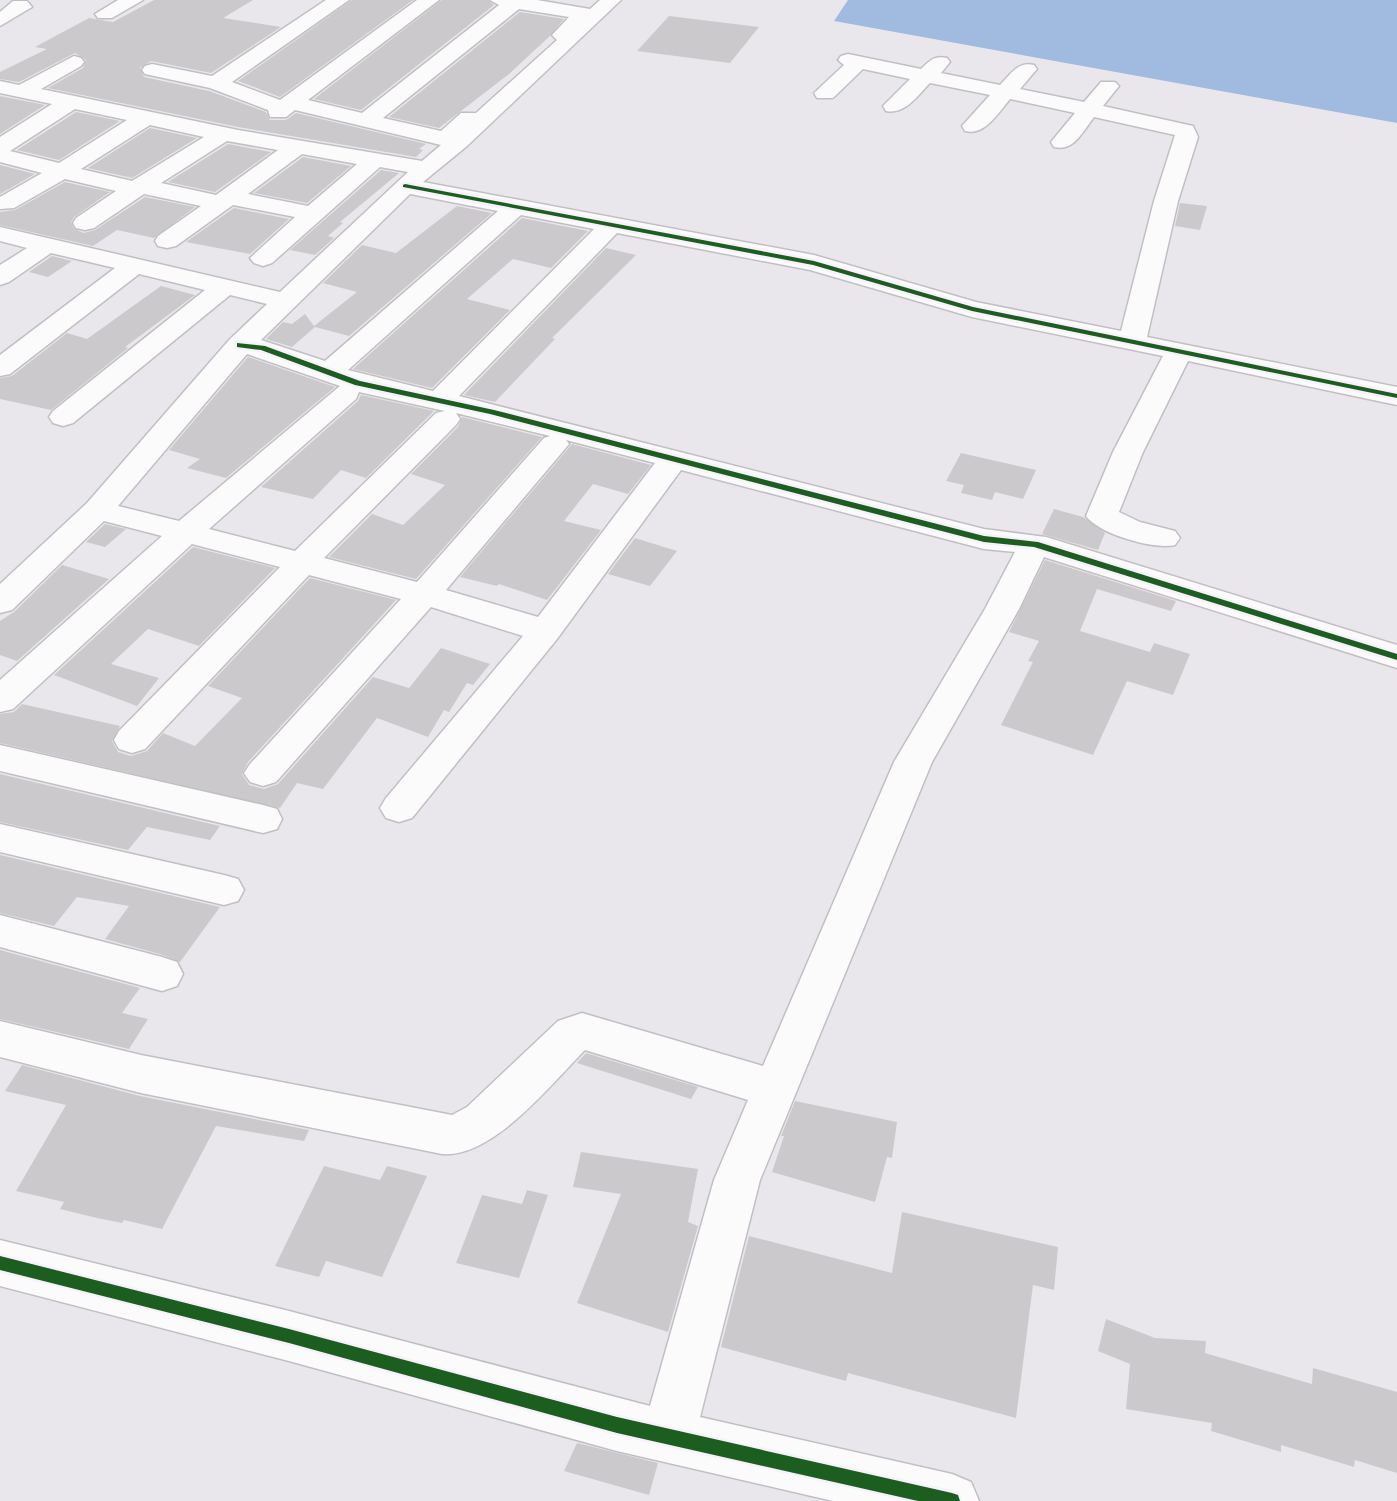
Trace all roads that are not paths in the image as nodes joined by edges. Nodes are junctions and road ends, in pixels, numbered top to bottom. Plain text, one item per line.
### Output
1 (133, 0) edge
2 (339, 0) edge
3 (429, 0) edge
4 (611, 0) edge
5 (508, 1) edge
6 (20, 5) dead end
7 (104, 14) dead end
8 (0, 20) edge
9 (872, 41) dead end
10 (949, 55) dead end
11 (172, 56) dead end
12 (74, 62) dead end
13 (859, 62) junction
14 (1027, 69) dead end
15 (926, 76) junction
16 (216, 83) junction
17 (1108, 86) dead end
18 (9, 92) edge
19 (1004, 92) junction
20 (825, 93) dead end
21 (71, 102) junction
22 (288, 106) junction
23 (894, 106) dead end
24 (1088, 108) junction
25 (144, 118) junction
26 (365, 121) junction
27 (973, 126) dead end
28 (231, 136) junction
29 (1062, 142) dead end
30 (296, 147) junction
31 (0, 148) edge
32 (0, 155) edge
33 (375, 160) junction
34 (62, 171) junction
35 (415, 177) junction
36 (137, 188) junction
37 (225, 200) junction
38 (517, 206) junction
39 (2, 208) edge
40 (314, 214) junction
41 (85, 222) dead end
42 (611, 225) junction
43 (0, 234) edge
44 (167, 242) dead end
45 (47, 245) junction
46 (263, 258) dead end
47 (135, 265) junction
48 (0, 277) edge
49 (226, 286) junction
50 (287, 301) junction
51 (1132, 343) junction
52 (240, 345) junction
53 (1179, 352) junction
54 (0, 368) edge
55 (337, 383) junction
56 (1397, 396) edge
57 (442, 410) junction
58 (63, 417) dead end
59 (554, 444) dead end
60 (674, 459) junction
61 (98, 510) junction
62 (186, 533) junction
63 (1164, 538) dead end
64 (1035, 544) junction
65 (303, 562) junction
66 (424, 594) junction
67 (0, 602) edge
68 (545, 631) junction
69 (1397, 657) edge
70 (0, 700) edge
71 (132, 740) dead end
72 (0, 758) edge
73 (263, 773) dead end
74 (399, 808) dead end
75 (263, 819) dead end
76 (0, 838) edge
77 (224, 890) dead end
78 (0, 931) edge
79 (162, 974) dead end
80 (0, 1040) edge
81 (776, 1089) junction
82 (0, 1263) edge
83 (668, 1437) junction
84 (952, 1501) edge

1 - 7 street
2 - 16 street
3 - 22 street
4 - 35 street
5 - 26 street
5 - 26 street
6 - 8 street
9 - 13 street
10 - 15 street
11 - 16 street
12 - 18 street
13 - 15 street
13 - 20 street
14 - 19 street
15 - 19 street
15 - 23 street
16 - 22 street
17 - 24 street
18 - 21 street
19 - 24 street
19 - 27 street
21 - 25 street
21 - 31 street
22 - 26 street
22 - 28 street
24 - 29 street
24 - 51 street
25 - 28 street
25 - 34 street
28 - 30 street
28 - 36 street
30 - 33 street
30 - 37 street
32 - 34 street
33 - 35 street
33 - 40 street
34 - 36 street
34 - 39 street
35 - 38 street
35 - 50 street
36 - 37 street
36 - 41 street
37 - 40 street
37 - 44 street
38 - 42 street
38 - 55 street
40 - 46 street
42 - 51 street
42 - 57 street
43 - 45 street
45 - 47 street
45 - 48 street
47 - 49 street
47 - 54 street
49 - 50 street
49 - 58 street
50 - 52 street
51 - 53 street
52 - 55 street
52 - 61 street
53 - 56 street
53 - 63 street
55 - 57 street
55 - 62 street
57 - 60 street
57 - 65 street
59 - 66 street
60 - 64 street
60 - 68 street
61 - 62 street
61 - 67 street
62 - 65 street
62 - 70 street
64 - 69 street
64 - 81 street
65 - 66 street
65 - 71 street
66 - 68 street
66 - 73 street
68 - 74 street
72 - 75 street
76 - 77 street
78 - 79 street
80 - 81 street
81 - 83 street
82 - 83 street
83 - 84 street

